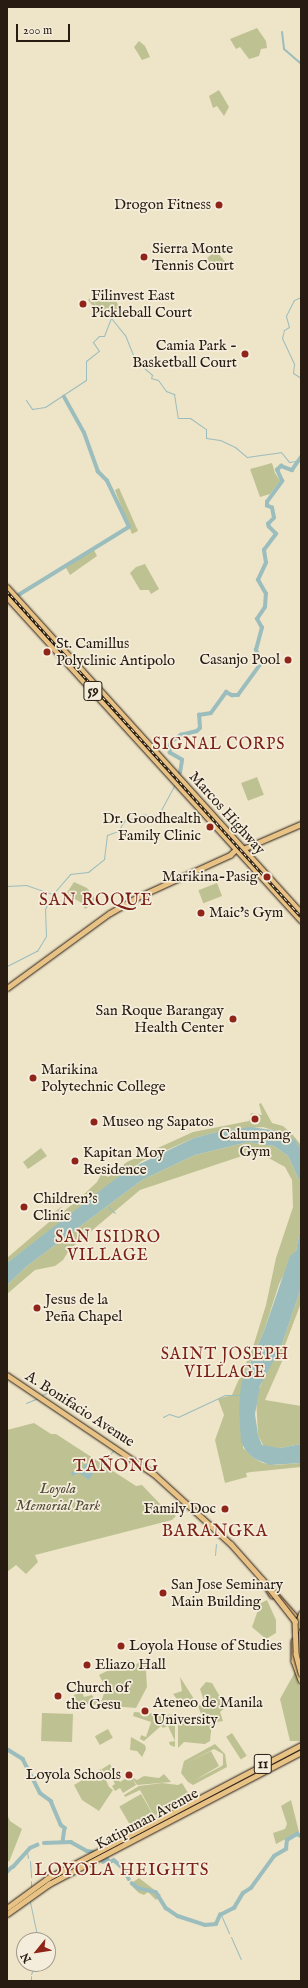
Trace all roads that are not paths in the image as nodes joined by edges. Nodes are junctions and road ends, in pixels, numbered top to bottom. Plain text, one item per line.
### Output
1 (7, 587) edge
2 (9, 599) edge
3 (115, 706) junction
4 (111, 711) junction
5 (180, 778) junction
6 (176, 783) junction
7 (201, 802) junction
8 (195, 804) junction
9 (301, 825) edge
10 (236, 849) junction
11 (246, 850) junction
12 (201, 869) junction
13 (301, 912) edge
14 (301, 920) edge
15 (7, 988) edge
16 (7, 1375) edge
17 (261, 1577) junction
18 (301, 1612) edge
19 (293, 1616) junction
20 (301, 1632) edge
21 (294, 1640) junction
22 (301, 1666) edge
23 (301, 1673) edge
24 (301, 1680) edge
25 (301, 1746) edge
26 (301, 1753) edge
27 (284, 1759) junction
28 (259, 1774) junction
29 (226, 1784) junction
30 (7, 1908) edge
31 (7, 1914) edge

1 - 3 main road, Marcos Highway / 59
2 - 4 main road, Marcos Highway / 59
3 - 4 main road
3 - 5 main road, Marcos Highway / 59
4 - 6 main road, Marcos Highway / 59
5 - 6 main road
5 - 7 main road, Marcos Highway / 59
6 - 8 main road, Marcos Highway / 59
7 - 8 main road
7 - 11 main road, Marcos Highway / 59
8 - 10 main road, Marcos Highway / 59
9 - 11 main road
10 - 11 main road, Marcos Highway / 59
10 - 12 main road
11 - 12 main road
11 - 13 main road, Marcos Highway / 59
11 - 14 main road, Marcos Highway / 59
12 - 15 main road
16 - 17 main road, A. Bonifacio Avenue
17 - 19 main road, A. Bonifacio Avenue
17 - 23 main road, bridge
18 - 19 main road
18 - 21 main road
19 - 21 main road
20 - 22 main road
21 - 24 main road
25 - 27 main road, Katipunan Avenue / 11
25 - 29 main road, Katipunan Avenue / 11
26 - 27 main road, Katipunan Avenue / 11
26 - 28 main road, Katipunan Avenue / 11
27 - 28 main road, Katipunan Avenue / 11
27 - 29 main road, Katipunan Avenue / 11
28 - 31 main road, Katipunan Avenue / 11
29 - 30 main road, Katipunan Avenue / 11

